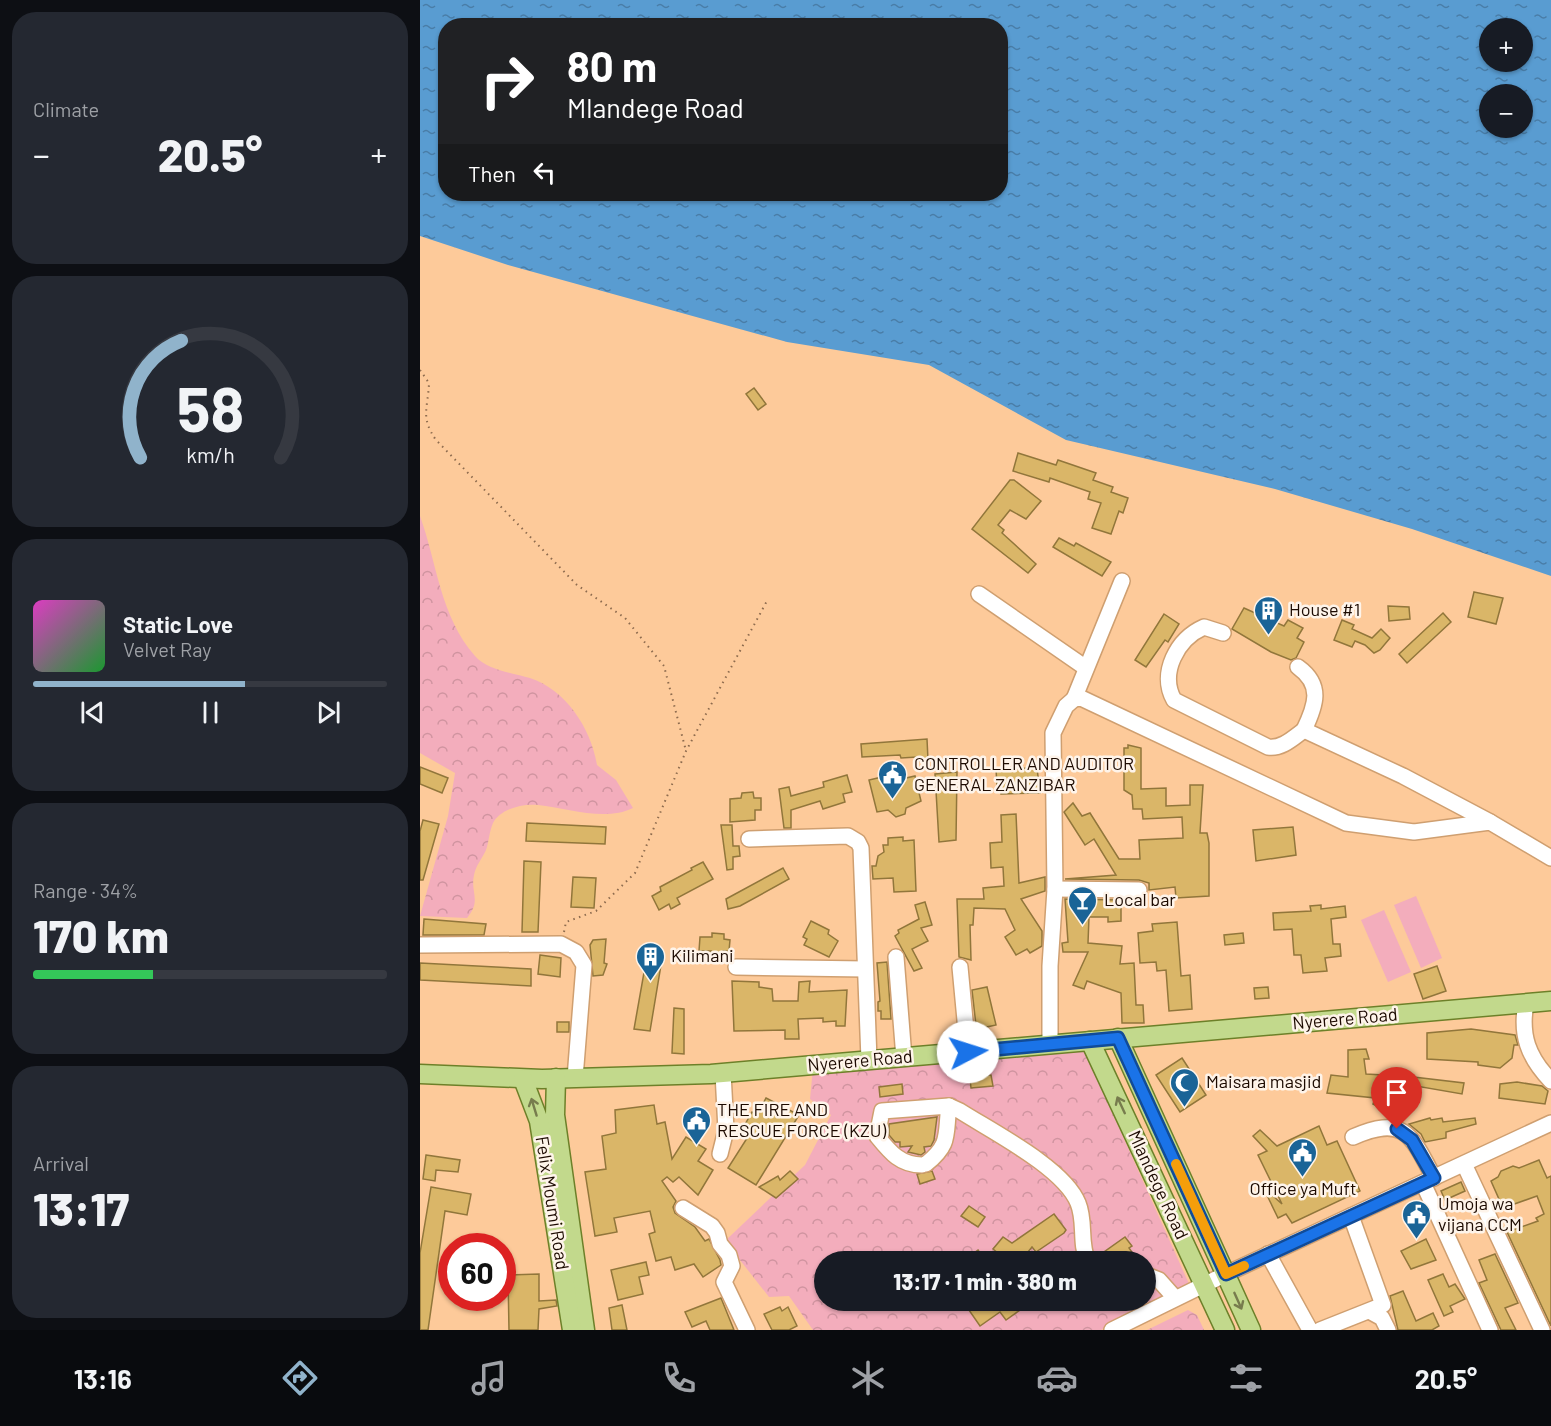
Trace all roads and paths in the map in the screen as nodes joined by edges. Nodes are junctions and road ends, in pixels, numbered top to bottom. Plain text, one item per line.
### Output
1 (420, 370) edge
2 (1122, 581) dead end
3 (979, 594) dead end
4 (768, 599) dead end
5 (1223, 633) dead end
6 (1298, 667) dead end
7 (1086, 668) junction
8 (1074, 699) junction
9 (1304, 730) junction
10 (686, 751) junction
11 (1490, 822) junction
12 (749, 839) dead end
13 (1551, 858) edge
14 (1055, 889) junction
15 (1139, 890) dead end
16 (561, 944) junction
17 (420, 945) edge
18 (896, 957) dead end
19 (960, 967) dead end
20 (736, 968) dead end
21 (864, 969) junction
22 (1551, 1001) edge
23 (1526, 1003) junction
24 (1118, 1038) junction
25 (1090, 1041) junction
26 (1050, 1044) junction
27 (968, 1052) junction
28 (904, 1058) junction
29 (869, 1060) junction
30 (723, 1073) junction
31 (420, 1074) edge
32 (556, 1078) junction
33 (575, 1078) junction
34 (523, 1079) junction
35 (1551, 1081) edge
36 (948, 1106) junction
37 (1551, 1123) edge
38 (1353, 1137) dead end
39 (720, 1154) dead end
40 (1464, 1164) junction
41 (1429, 1180) junction
42 (683, 1208) dead end
43 (1351, 1216) junction
44 (1084, 1251) edge
45 (1268, 1254) junction
46 (1226, 1274) junction
47 (1156, 1279) edge
48 (1204, 1285) junction
49 (1175, 1298) junction
50 (1371, 1312) junction
51 (572, 1330) edge
52 (585, 1330) edge
53 (747, 1330) edge
54 (1112, 1330) edge
55 (1225, 1330) edge
56 (1251, 1330) edge
57 (1310, 1330) edge
58 (1320, 1330) edge
59 (1388, 1330) edge
60 (1490, 1330) edge
61 (1542, 1330) edge

1 - 10 path
2 - 7 street
3 - 7 street
4 - 10 path
5 - 9 street
6 - 9 street
7 - 8 street
8 - 11 street
8 - 14 street
9 - 11 street
10 - 16 path
11 - 13 street
12 - 21 street
14 - 15 street
14 - 26 street
16 - 17 street
16 - 33 street
18 - 28 street
19 - 27 street
20 - 21 street
21 - 29 street
22 - 23 main road, Nyerere Road
23 - 24 main road, Nyerere Road
23 - 35 street
24 - 25 main road, Nyerere Road
24 - 46 main road, Mlandege Road
25 - 26 main road, Nyerere Road
48 -> 25 main road, Mlandege Road
26 - 27 main road, Nyerere Road
27 - 28 main road, Nyerere Road
28 - 29 main road, Nyerere Road
29 - 30 main road, Nyerere Road
30 - 33 main road, Nyerere Road
30 - 39 street
31 - 34 main road, Nyerere Road
32 - 33 main road, Nyerere Road
32 - 34 main road, Nyerere Road
32 - 52 main road, Felix Moumi Road
51 -> 34 main road, Felix Moumi Road
36 - 36 street
36 - 44 street
37 - 40 street
38 - 41 street
40 - 41 street
40 - 61 street
41 - 43 street
41 - 60 street
42 - 53 street
43 - 45 street
43 - 50 street
45 - 46 street
45 - 57 street
46 - 48 street
46 -> 56 main road, Mlandege Road
47 - 49 street
48 - 49 street
48 - 55 main road, Mlandege Road
49 - 54 street
50 - 58 street
50 - 59 street

